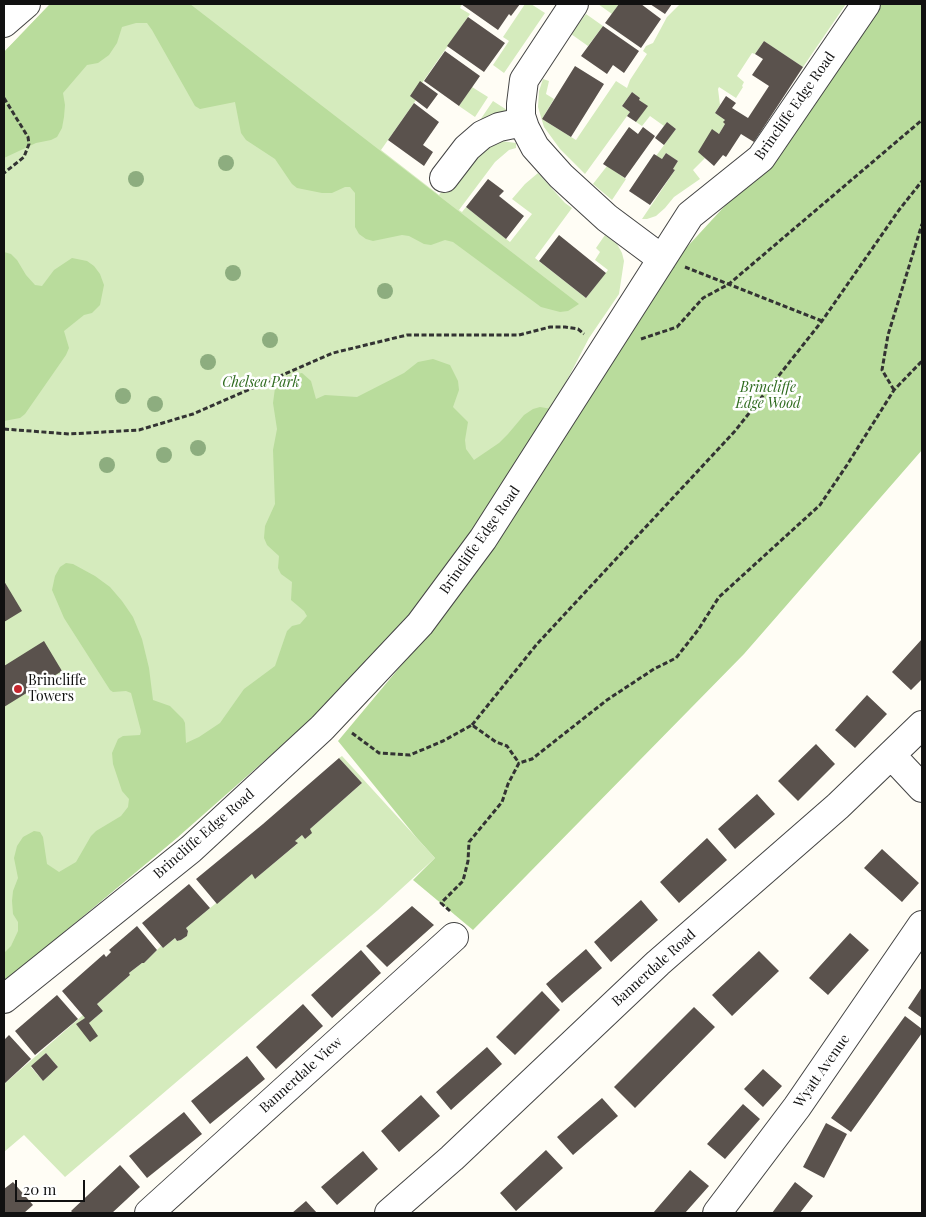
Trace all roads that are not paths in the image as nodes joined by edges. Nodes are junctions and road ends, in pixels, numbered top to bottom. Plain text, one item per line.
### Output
1 (26, 4) edge
2 (574, 4) edge
3 (866, 4) edge
4 (4, 23) edge
5 (523, 122) junction
6 (444, 178) dead end
7 (662, 259) junction
8 (922, 725) edge
9 (892, 756) junction
10 (922, 788) edge
11 (922, 925) edge
12 (454, 937) road end
13 (4, 999) edge
14 (149, 1213) edge
15 (389, 1213) edge
16 (717, 1213) edge

1 - 4 street
2 - 5 street
3 - 7 street, Brincliffe Edge Road
5 - 6 street
5 - 7 street
7 - 13 street, Brincliffe Edge Road
8 - 9 street, Bannerdale Road
9 - 10 street
9 - 15 street, Bannerdale Road
11 - 16 street, Wyatt Avenue
12 - 14 street, Bannerdale View

